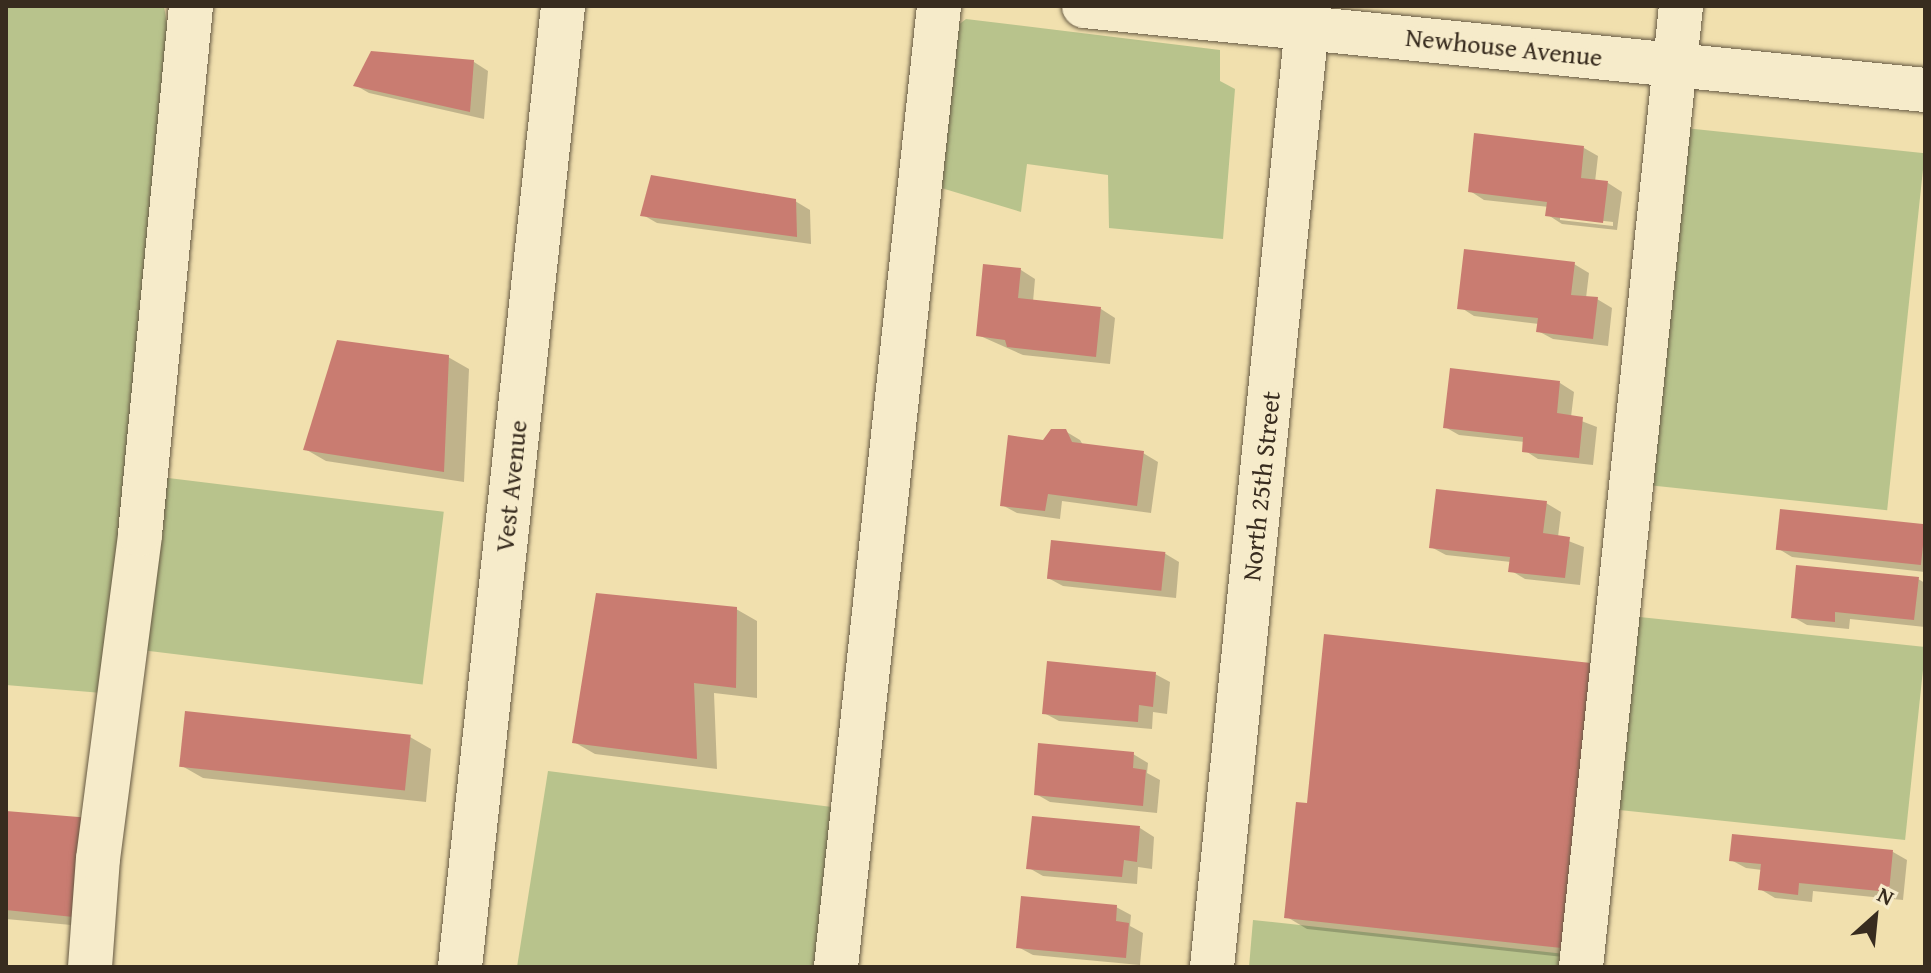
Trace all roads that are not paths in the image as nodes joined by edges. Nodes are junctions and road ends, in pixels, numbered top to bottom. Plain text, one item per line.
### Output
1 (191, 6) edge
2 (563, 6) edge
3 (939, 6) edge
4 (1084, 6) edge
5 (1681, 6) edge
6 (1308, 17) edge
7 (1675, 64) junction
8 (1925, 90) edge
9 (90, 967) edge
10 (460, 967) edge
11 (836, 967) edge
12 (1212, 967) edge
13 (1581, 967) edge

1 - 9 street
2 - 10 street, Vest Avenue
3 - 11 street
4 - 6 street, Newhouse Avenue
5 - 7 street
6 - 7 street, Newhouse Avenue
6 - 12 street, North 25th Street
7 - 8 street, Newhouse Avenue
7 - 13 street

